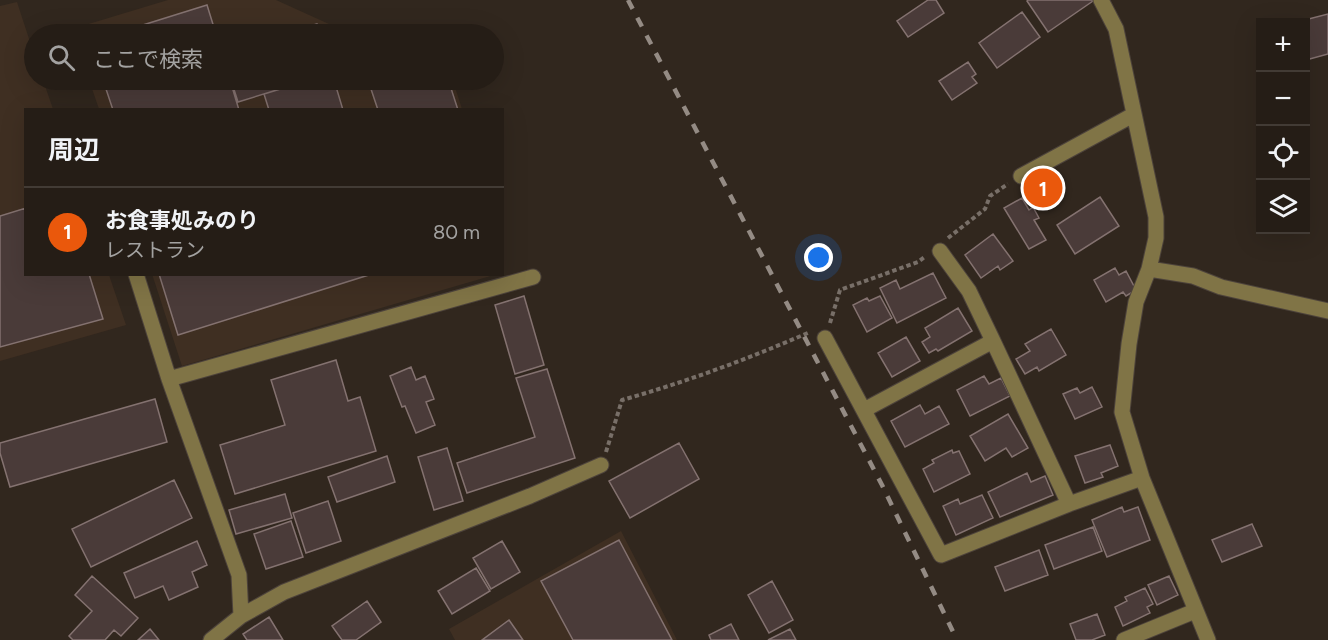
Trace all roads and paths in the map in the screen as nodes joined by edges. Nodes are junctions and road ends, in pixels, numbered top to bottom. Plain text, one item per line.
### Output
1 (1101, 0) edge
2 (1133, 115) junction
3 (1022, 176) joint
4 (937, 249) junction
5 (1149, 269) junction
6 (137, 276) edge
7 (533, 277) dead end
8 (1328, 311) edge
9 (825, 338) dead end
10 (993, 341) junction
11 (169, 379) junction
12 (864, 410) junction
13 (602, 465) joint
14 (1142, 478) junction
15 (1070, 504) junction
16 (1195, 611) junction
17 (241, 616) junction
18 (211, 640) edge
19 (1124, 640) edge
20 (1208, 640) edge

1 - 2 street
2 - 3 street
2 - 5 street
3 - 4 path
4 - 10 street
4 - 13 path
5 - 8 street
5 - 14 street
6 - 11 street
7 - 11 street
9 - 12 street
10 - 12 street
10 - 15 street
11 - 17 street
12 - 15 street
13 - 17 street
14 - 15 street
14 - 16 street
16 - 19 street
16 - 20 street
17 - 18 street

